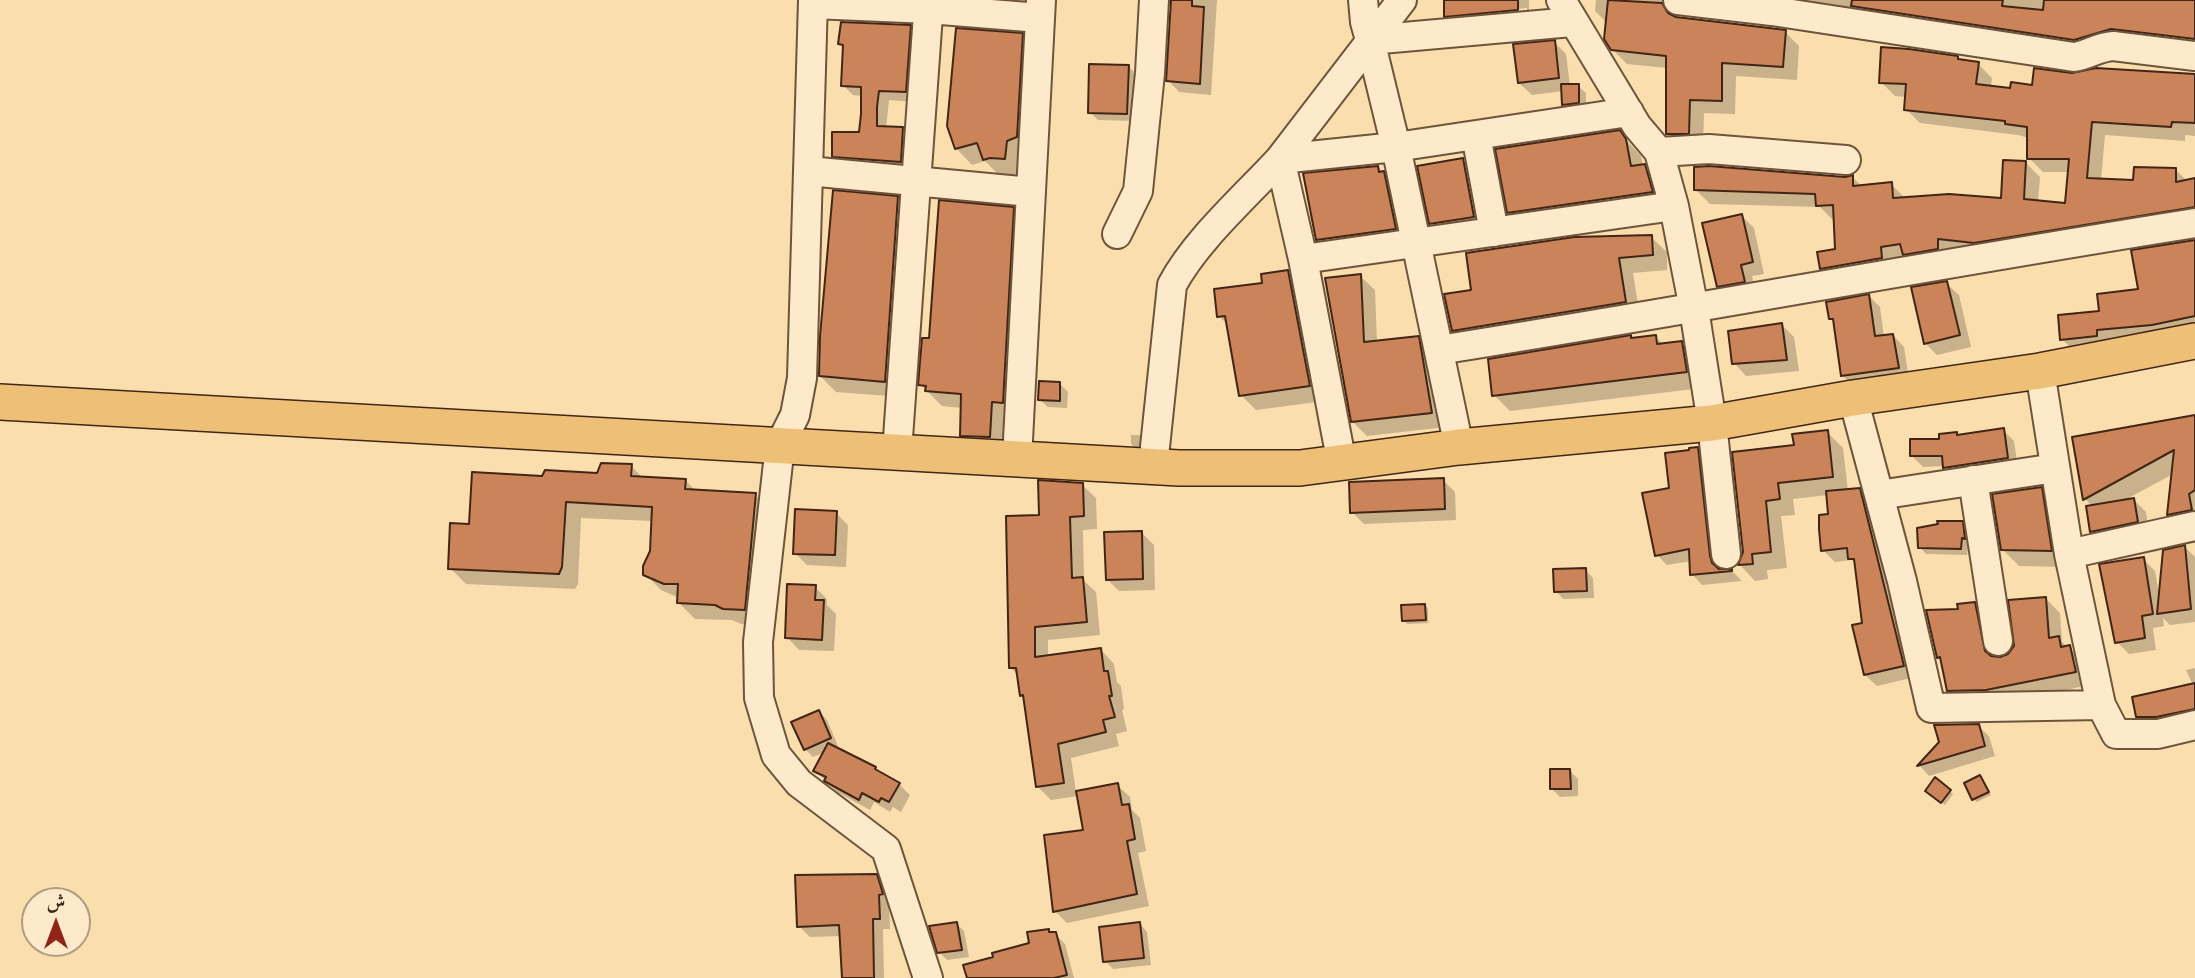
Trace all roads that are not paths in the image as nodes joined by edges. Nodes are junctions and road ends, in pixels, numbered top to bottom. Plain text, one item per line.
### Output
1 (1154, 0) edge
2 (1363, 0) edge
3 (1402, 0) edge
4 (1678, 0) edge
5 (813, 2) edge
6 (929, 4) edge
7 (1041, 9) edge
8 (1567, 11) edge
9 (1370, 40) junction
10 (2195, 56) edge
11 (1629, 112) junction
12 (1476, 135) junction
13 (1396, 147) junction
14 (1659, 152) junction
15 (1280, 159) junction
16 (1846, 160) dead end
17 (808, 171) junction
18 (917, 181) junction
19 (1031, 192) junction
20 (1674, 206) junction
21 (2195, 223) edge
22 (1494, 232) junction
23 (1117, 234) dead end
24 (1417, 244) junction
25 (1303, 259) junction
26 (1694, 309) junction
27 (2195, 341) edge
28 (1439, 350) junction
29 (2040, 370) junction
30 (1853, 398) junction
31 (0, 402) edge
32 (1712, 423) junction
33 (780, 445) junction
34 (1459, 447) junction
35 (897, 452) junction
36 (1017, 458) junction
37 (1342, 464) junction
38 (1153, 466) junction
39 (2055, 468) junction
40 (1973, 481) junction
41 (1879, 495) junction
42 (2195, 526) edge
43 (1726, 554) dead end
44 (2069, 554) junction
45 (1998, 641) dead end
46 (2101, 705) junction
47 (2195, 725) edge
48 (928, 978) edge

1 - 23 street
2 - 9 street
3 - 9 street
4 - 10 street
5 - 6 street
5 - 17 street
6 - 7 street
6 - 18 street
7 - 19 street
8 - 9 street
8 - 11 street
9 - 13 street
9 - 15 street
11 - 12 street
11 - 14 street
12 - 13 street
12 - 22 street
13 - 15 street
13 - 24 street
14 - 16 street
14 - 20 street
15 - 25 street
15 - 38 street
17 - 18 street
17 - 33 street
18 - 19 street
18 - 35 street
19 - 36 street
20 - 22 street
20 - 26 street
21 - 26 street
22 - 24 street
24 - 25 street
24 - 28 street
25 - 37 street
26 - 28 street
26 - 32 street
27 - 29 main road
28 - 34 street
29 - 30 main road
29 - 39 street
30 - 32 main road
30 - 41 street
31 - 33 main road
32 - 34 main road
32 - 43 street
33 - 35 main road
33 - 48 street
34 - 37 main road
35 - 36 main road
36 - 38 main road
37 - 38 main road
39 - 40 street
39 - 44 street
40 - 41 street
40 - 45 street
41 - 46 street
42 - 44 street
44 - 46 street
46 - 47 street

